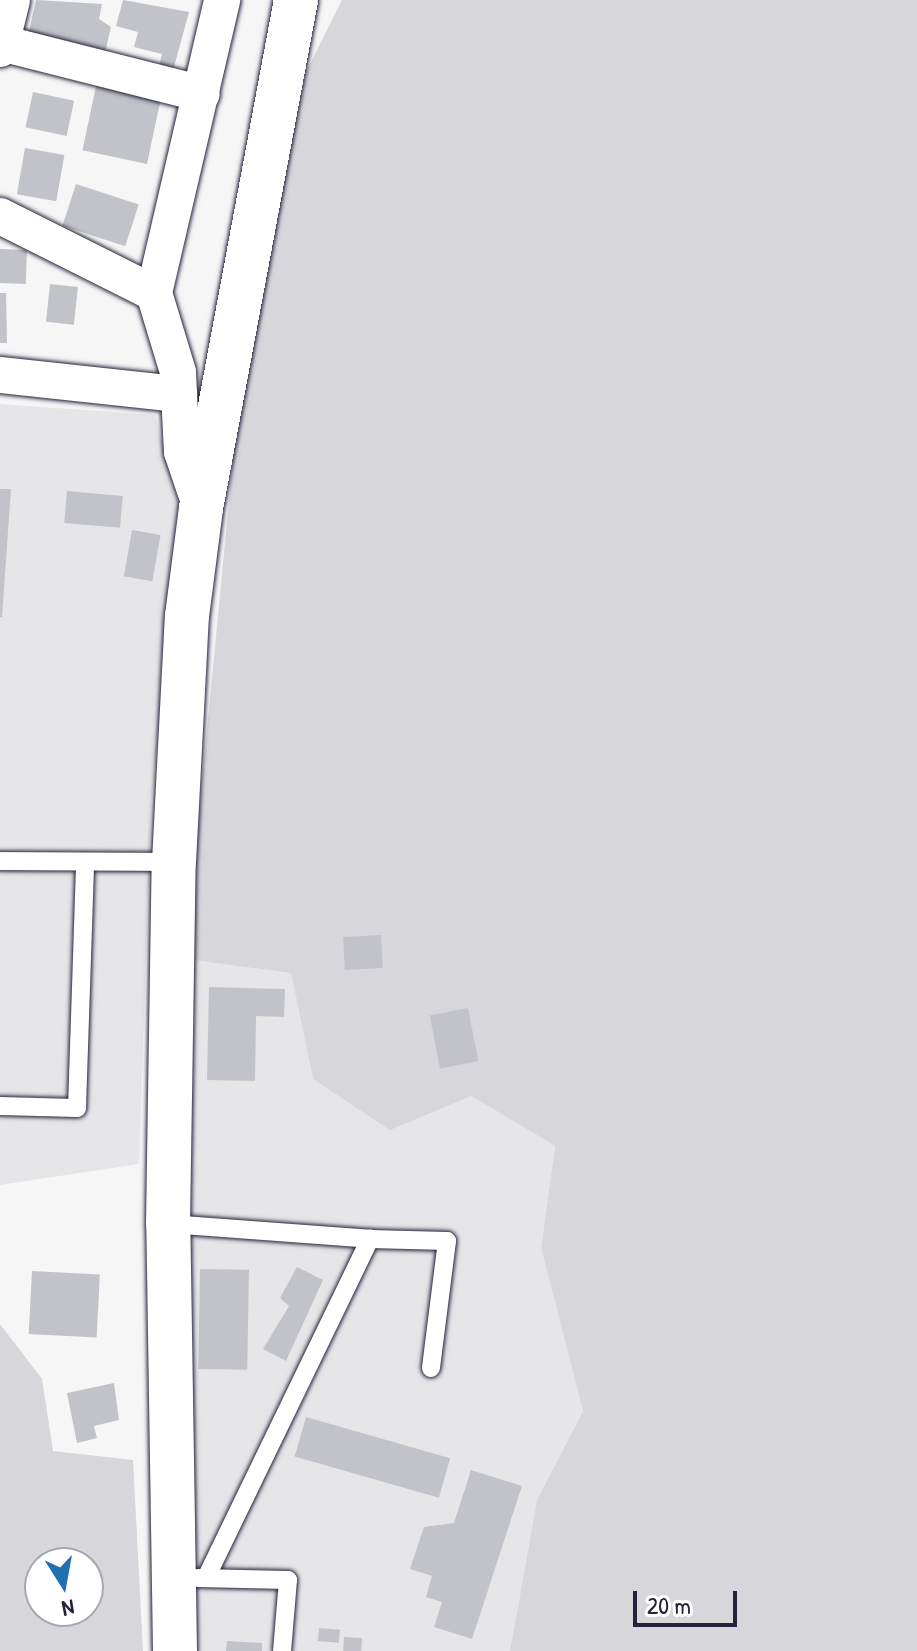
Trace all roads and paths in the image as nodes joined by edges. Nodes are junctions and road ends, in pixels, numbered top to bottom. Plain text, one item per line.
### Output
1 (12, 0) edge
2 (222, 0) edge
3 (296, 0) edge
4 (1, 46) edge
5 (202, 94) junction
6 (0, 216) edge
7 (154, 293) junction
8 (0, 375) edge
9 (179, 394) junction
10 (201, 508) junction
11 (0, 861) edge
12 (85, 862) junction
13 (174, 862) junction
14 (0, 1106) edge
15 (168, 1224) junction
16 (370, 1239) junction
17 (431, 1368) dead end
18 (190, 1578) junction
19 (175, 1651) edge
20 (282, 1651) edge

1 - 4 street
2 - 5 street
3 - 10 street
4 - 5 street
5 - 7 street
6 - 7 street
7 - 9 street
8 - 9 street
9 - 10 street
10 - 13 street
11 - 12 lane
12 - 13 lane
12 - 14 lane
13 - 15 street
15 - 16 lane
15 - 18 street
16 - 17 lane
16 - 18 lane
18 - 19 street
18 - 20 lane

